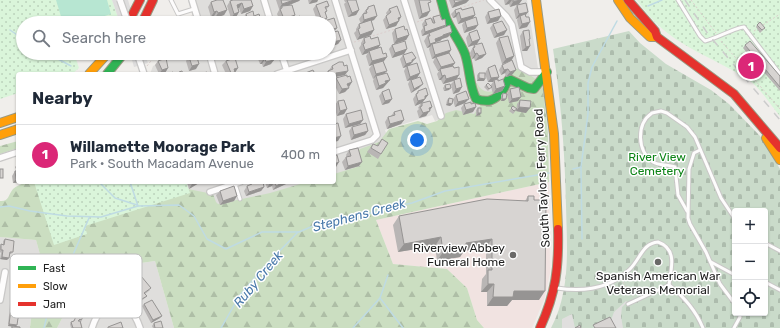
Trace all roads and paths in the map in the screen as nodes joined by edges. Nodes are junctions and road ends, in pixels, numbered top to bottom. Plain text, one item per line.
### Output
1 (120, 0) edge
2 (140, 0) edge
3 (153, 0) edge
4 (171, 0) edge
5 (193, 0) edge
6 (264, 0) edge
7 (335, 0) edge
8 (404, 0) edge
9 (441, 0) edge
10 (485, 0) edge
11 (490, 0) edge
12 (536, 0) edge
13 (618, 0) edge
14 (628, 0) edge
15 (678, 0) edge
16 (691, 0) edge
17 (194, 8) junction
18 (460, 8) edge
19 (440, 14) edge
20 (780, 14) edge
21 (196, 15) edge
22 (126, 16) edge
23 (132, 16) edge
24 (145, 16) edge
25 (269, 16) edge
26 (417, 22) dead end
27 (760, 27) edge
28 (396, 29) edge
29 (716, 34) dead end
30 (657, 37) junction
31 (721, 41) dead end
32 (356, 42) dead end
33 (351, 50) junction
34 (336, 55) edge
35 (102, 60) edge
36 (118, 60) edge
37 (139, 60) edge
38 (152, 60) edge
39 (211, 60) edge
40 (283, 60) edge
41 (322, 60) edge
42 (91, 72) edge
43 (109, 72) edge
44 (144, 72) edge
45 (145, 72) edge
46 (214, 72) edge
47 (287, 72) edge
48 (547, 72) junction
49 (780, 74) edge
50 (780, 108) edge
51 (441, 116) dead end
52 (16, 118) edge
53 (0, 123) edge
54 (761, 124) junction
55 (16, 130) edge
56 (0, 135) edge
57 (780, 148) edge
58 (700, 150) junction
59 (336, 151) edge
60 (16, 153) edge
61 (0, 158) edge
62 (780, 160) edge
63 (235, 184) edge
64 (238, 184) edge
65 (210, 192) dead end
66 (240, 199) dead end
67 (687, 211) junction
68 (732, 214) edge
69 (767, 244) edge
70 (780, 251) edge
71 (710, 262) junction
72 (5, 272) dead end
73 (732, 273) edge
74 (620, 277) junction
75 (768, 284) edge
76 (669, 285) junction
77 (555, 287) junction
78 (780, 290) edge
79 (635, 299) junction
80 (0, 300) edge
81 (732, 300) edge
82 (628, 304) dead end
83 (740, 316) edge
84 (96, 318) edge
85 (135, 318) edge
86 (92, 328) edge
87 (140, 328) edge
88 (540, 328) edge
89 (703, 328) edge
90 (734, 328) edge

1 - 22 street, bridge
2 - 23 main road
3 - 24 main road
4 - 17 lane
5 - 17 street
6 - 25 street
7 - 33 street
8 - 51 street
9 - 48 main road
10 - 18 path
11 - 48 street
12 - 48 main road, South Taylors Ferry Road
13 - 30 main road
14 - 30 main road
15 - 49 lane
16 - 29 path
17 - 21 street
19 - 26 path
20 - 27 path
28 - 32 path
30 - 54 main road
31 - 50 path
33 - 34 street
33 - 59 street
35 - 42 main road
36 - 43 main road
37 - 44 street
38 - 45 path
39 - 46 street
40 - 47 street
41 - 47 street
48 - 77 main road, South Taylors Ferry Road
52 - 53 main road
54 - 57 main road
54 - 62 main road
55 - 56 main road
58 - 67 lane
58 - 67 lane
58 - 68 lane
60 - 61 street
63 - 65 street
64 - 66 lane
67 - 71 lane
69 - 70 lane
71 - 73 lane
71 - 81 lane
72 - 80 street
74 - 76 lane
74 - 77 lane
74 - 79 path
75 - 78 lane
76 - 79 lane
76 - 89 lane
77 - 88 main road, South Taylors Ferry Road
79 - 82 lane
83 - 90 lane
84 - 86 street
85 - 87 street

